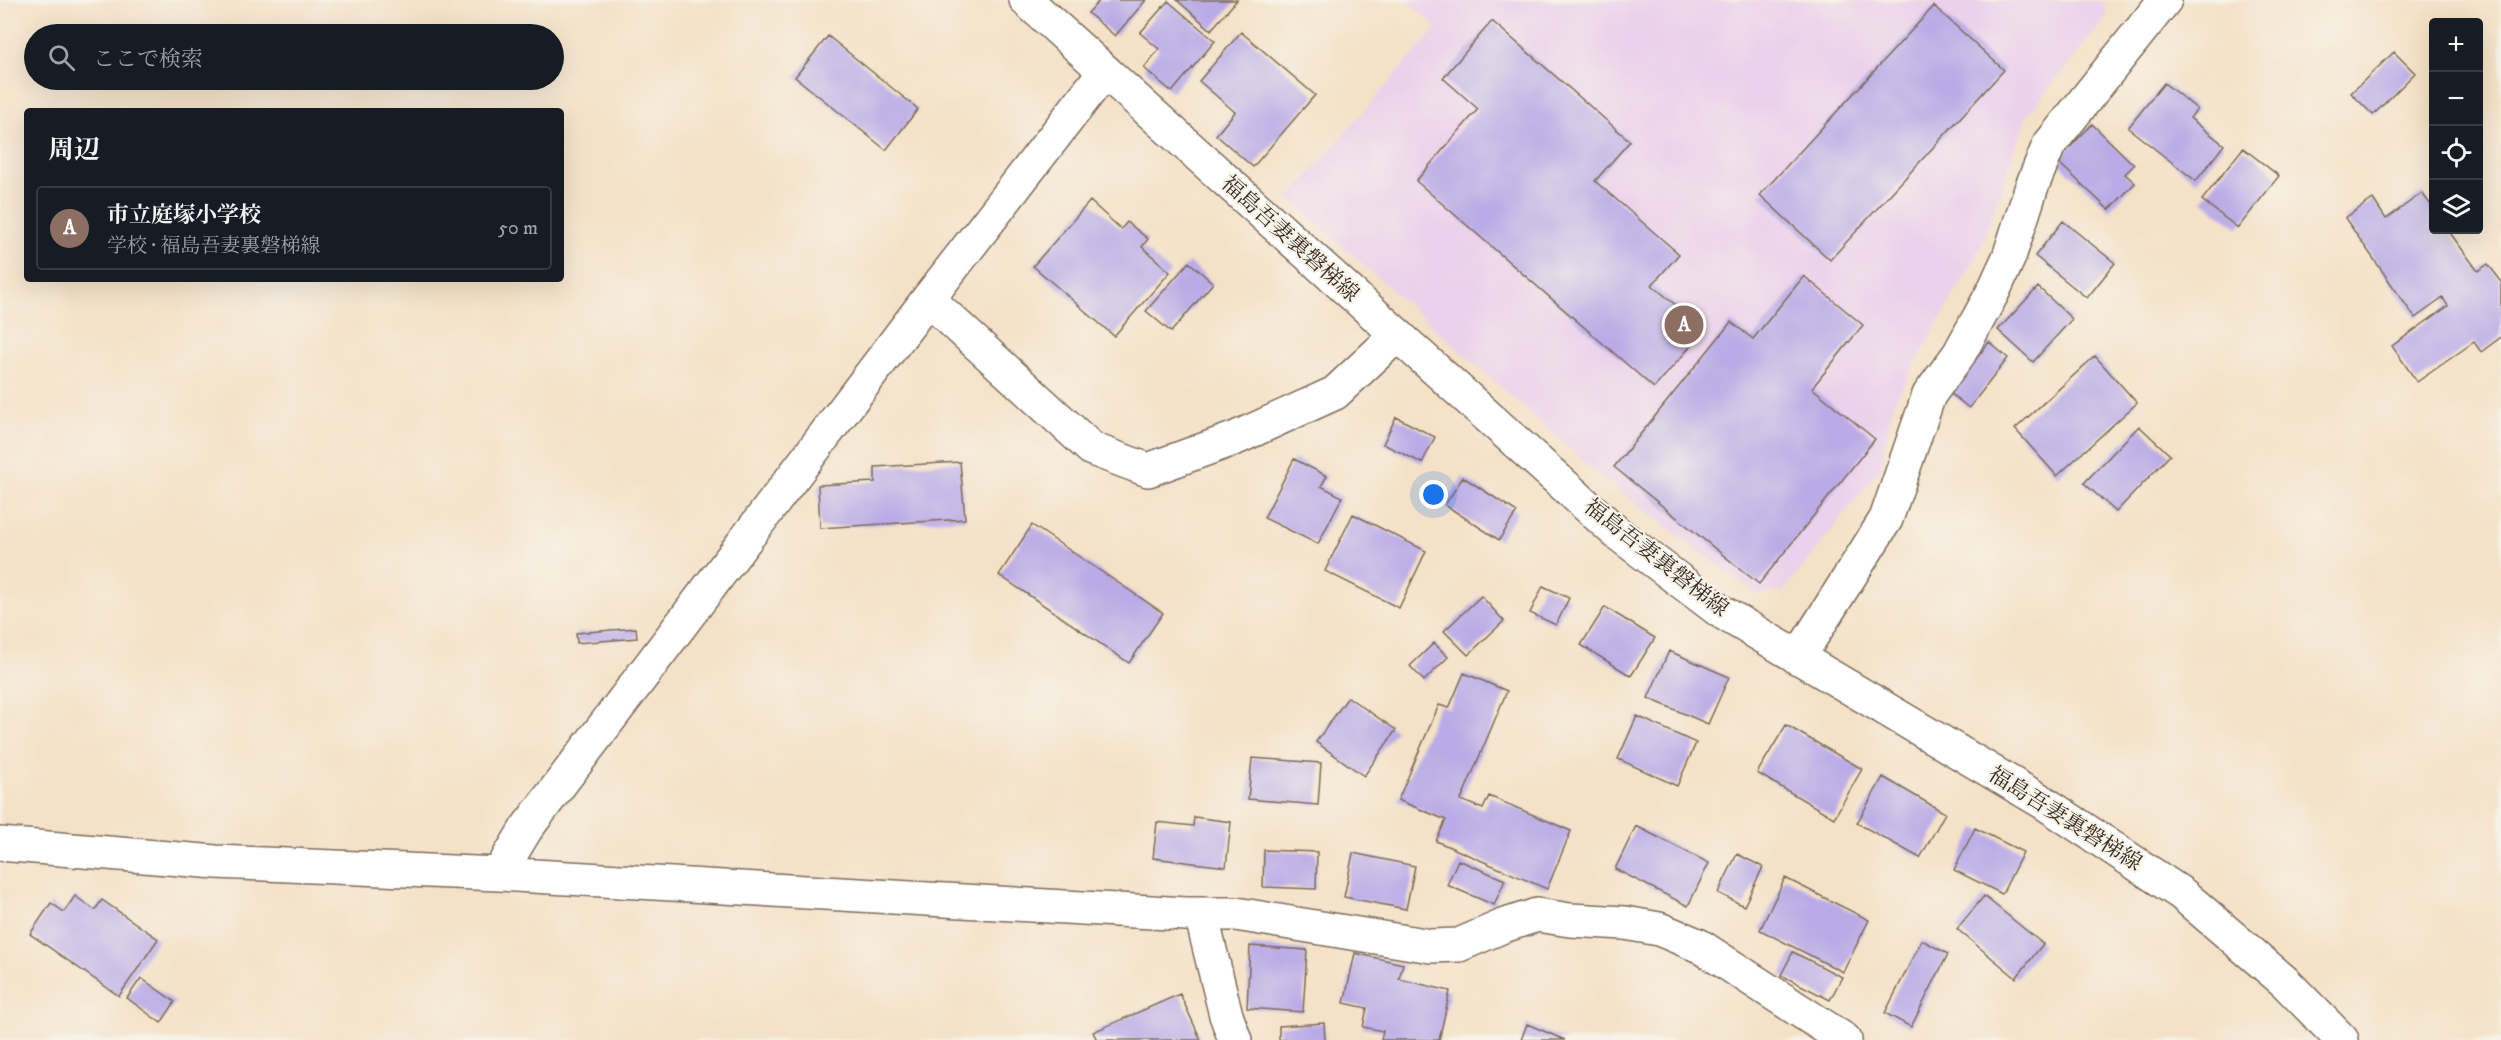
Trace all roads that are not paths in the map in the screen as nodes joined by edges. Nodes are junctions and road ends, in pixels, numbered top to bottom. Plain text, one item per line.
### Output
1 (1026, 0) edge
2 (2153, 4) edge
3 (1105, 71) junction
4 (928, 299) junction
5 (1397, 335) junction
6 (1798, 658) junction
7 (0, 844) edge
8 (499, 874) junction
9 (1201, 914) junction
10 (1235, 1040) edge
11 (1845, 1040) edge
12 (2342, 1040) edge

1 - 3 street, 福島吾妻裏磐梯線
2 - 6 street
3 - 4 street
3 - 5 street, 福島吾妻裏磐梯線
4 - 5 street
4 - 8 street
5 - 6 street, 福島吾妻裏磐梯線
6 - 12 street, 福島吾妻裏磐梯線
7 - 8 street
8 - 9 street
9 - 10 street
9 - 11 street

